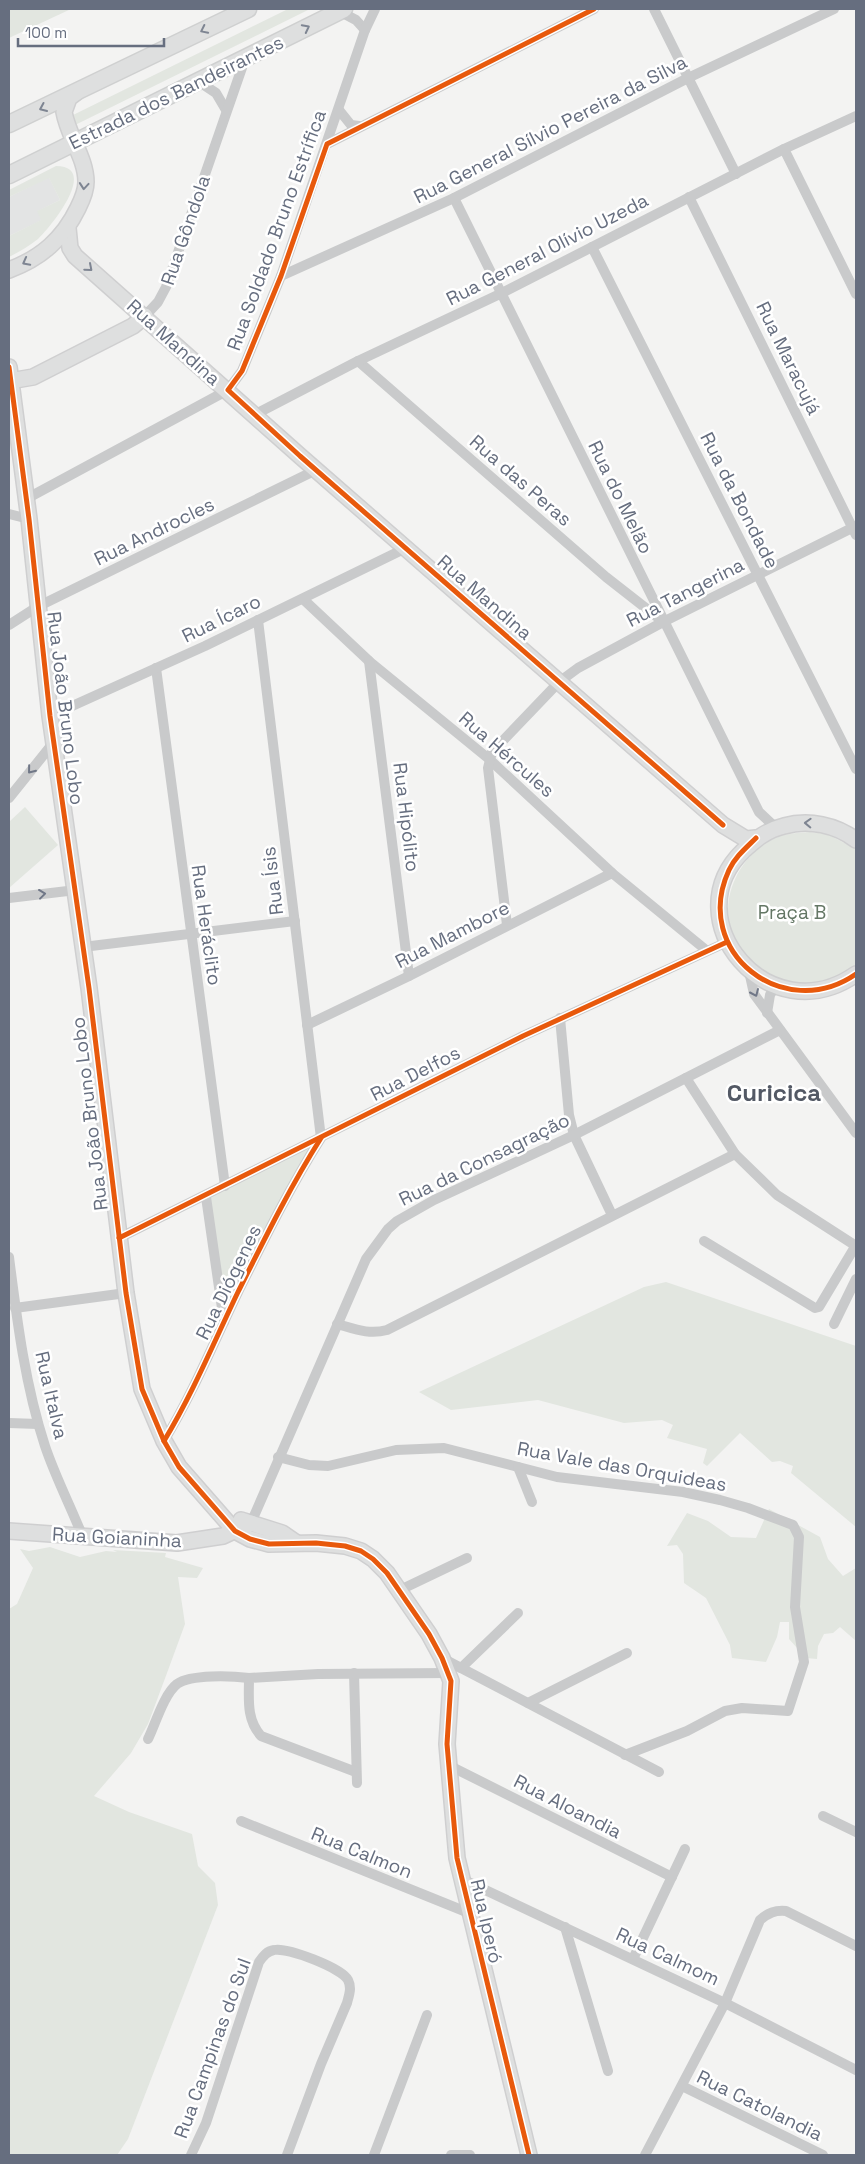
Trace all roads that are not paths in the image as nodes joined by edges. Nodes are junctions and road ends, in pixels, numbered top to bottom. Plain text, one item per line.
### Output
1 (248, 9) edge
2 (375, 9) edge
3 (594, 9) edge
4 (654, 9) edge
5 (834, 9) edge
6 (341, 10) edge
7 (365, 30) junction
8 (245, 59) junction
9 (688, 78) junction
10 (198, 82) junction
11 (77, 92) junction
12 (226, 110) junction
13 (339, 110) junction
14 (856, 116) edge
15 (9, 124) edge
16 (359, 126) junction
17 (74, 143) junction
18 (327, 144) junction
19 (784, 149) junction
20 (736, 174) junction
21 (9, 175) edge
22 (689, 197) junction
23 (454, 198) junction
24 (68, 228) junction
25 (592, 247) junction
26 (9, 270) edge
27 (280, 276) junction
28 (502, 293) junction
29 (856, 294) edge
30 (145, 316) junction
31 (358, 361) junction
32 (10, 374) edge
33 (228, 390) junction
34 (11, 407) edge
35 (254, 415) junction
36 (316, 470) junction
37 (26, 499) junction
38 (9, 514) edge
39 (29, 519) junction
40 (855, 529) edge
41 (406, 548) junction
42 (758, 574) junction
43 (302, 599) junction
44 (38, 607) junction
45 (258, 620) junction
46 (663, 622) junction
47 (9, 625) edge
48 (369, 662) junction
49 (156, 668) junction
50 (559, 682) junction
51 (50, 716) junction
52 (54, 742) junction
53 (489, 759) junction
54 (856, 769) edge
55 (9, 798) edge
56 (758, 812) junction
57 (723, 825) junction
58 (776, 828) junction
59 (758, 837) junction
60 (855, 839) edge
61 (736, 857) junction
62 (612, 874) junction
63 (76, 890) junction
64 (9, 898) edge
65 (295, 921) junction
66 (507, 925) junction
67 (190, 934) junction
68 (687, 936) junction
69 (727, 942) junction
70 (83, 947) junction
71 (706, 950) junction
72 (692, 957) junction
73 (749, 971) junction
74 (856, 974) edge
75 (409, 976) junction
76 (775, 986) junction
77 (767, 1012) junction
78 (560, 1018) junction
79 (307, 1025) junction
80 (780, 1030) junction
81 (686, 1078) junction
82 (856, 1133) edge
83 (574, 1135) junction
84 (321, 1138) junction
85 (735, 1154) junction
86 (225, 1186) junction
87 (206, 1196) junction
88 (612, 1215) junction
89 (119, 1238) junction
90 (704, 1241) dead end
91 (856, 1246) edge
92 (9, 1257) edge
93 (856, 1279) edge
94 (126, 1293) junction
95 (15, 1308) junction
96 (224, 1323) junction
97 (337, 1324) junction
98 (834, 1324) dead end
99 (9, 1423) edge
100 (38, 1424) junction
101 (164, 1441) junction
102 (278, 1458) junction
103 (518, 1467) junction
104 (532, 1502) dead end
105 (224, 1516) junction
106 (251, 1523) junction
107 (9, 1530) edge
108 (236, 1531) junction
109 (82, 1535) junction
110 (295, 1542) junction
111 (467, 1558) dead end
112 (400, 1590) junction
113 (518, 1613) dead end
114 (627, 1652) dead end
115 (455, 1670) junction
116 (354, 1673) junction
117 (249, 1678) junction
118 (452, 1689) joint
119 (528, 1703) junction
120 (148, 1739) dead end
121 (625, 1755) junction
122 (448, 1765) junction
123 (356, 1772) junction
124 (659, 1772) dead end
125 (357, 1784) dead end
126 (823, 1816) dead end
127 (241, 1821) dead end
128 (856, 1832) edge
129 (685, 1849) dead end
130 (672, 1878) junction
131 (462, 1879) junction
132 (470, 1913) junction
133 (565, 1927) junction
134 (856, 1946) edge
135 (633, 1959) junction
136 (725, 2002) junction
137 (427, 2015) dead end
138 (856, 2070) edge
139 (608, 2072) dead end
140 (682, 2086) junction
141 (191, 2155) edge
142 (287, 2155) edge
143 (374, 2155) edge
144 (451, 2155) edge
145 (470, 2155) edge
146 (529, 2155) edge
147 (645, 2155) edge
148 (823, 2155) edge

1 -> 11 main road
2 - 7 street, Rua Soldado Bruno Estrífica
3 - 16 street
4 - 9 street
5 - 9 street, Rua General Sílvio Pereira da Silva
6 - 7 street
8 -> 6 main road, Estrada dos Bandeirantes
7 - 13 street, Rua Soldado Bruno Estrífica
8 - 10 main road, Estrada dos Bandeirantes
8 - 12 street, Rua Gôndola
9 - 20 street
9 - 23 street, Rua General Sílvio Pereira da Silva
10 - 12 street
10 - 17 main road, Estrada dos Bandeirantes
11 -> 15 main road
11 - 17 street
12 - 30 street, Rua Gôndola
13 - 16 street
13 - 18 street, Rua Soldado Bruno Estrífica
14 - 19 street, Rua General Olívio Uzeda
16 - 18 street
17 - 21 main road, Estrada dos Bandeirantes
17 -> 24 street
18 - 27 street, Rua Soldado Bruno Estrífica
19 - 20 street, Rua General Olívio Uzeda
19 - 29 street
20 - 22 street, Rua General Olívio Uzeda
22 - 25 street, Rua General Olívio Uzeda
22 - 40 street, Rua Maracujá
23 - 27 street, Rua General Sílvio Pereira da Silva
23 - 28 street, Rua do Melão
24 -> 26 street
24 -> 30 street, Rua Mandina
25 - 28 street, Rua General Olívio Uzeda
25 - 42 street, Rua da Bondade
27 - 33 street, Rua Soldado Bruno Estrífica
28 - 31 street, Rua General Olívio Uzeda
28 - 46 street, Rua do Melão
30 - 32 street, Rua Gôndola
30 - 33 street, Rua Mandina
31 - 35 street, Rua General Olívio Uzeda
31 - 46 street, Rua das Peras
32 - 34 street, Rua João Bruno Lobo
33 - 35 street, Rua Mandina
33 - 37 street, Rua Soldado Bruno Estrífica
34 - 37 street, Rua João Bruno Lobo
35 - 36 street, Rua Mandina
36 - 41 street, Rua Mandina
36 - 44 street, Rua Androcles
37 - 39 street, Rua João Bruno Lobo
38 - 39 street
39 - 44 street, Rua João Bruno Lobo
40 - 42 street, Rua Tangerina
41 - 43 street, Rua Ícaro
41 - 50 street, Rua Mandina
42 - 46 street, Rua Tangerina
42 - 54 street, Rua da Bondade
43 - 45 street, Rua Ícaro
43 - 48 street, Rua Hércules
44 - 47 street, Rua Androcles
44 - 51 street, Rua João Bruno Lobo
45 - 49 street, Rua Ícaro
45 - 65 street, Rua Ísis
46 - 50 street, Rua Tangerina
46 - 56 street, Rua do Melão
48 - 53 street, Rua Hércules
48 - 75 street, Rua Hipólito
49 - 51 street, Rua Ícaro
49 - 67 street, Rua Heráclito
50 - 53 street, Rua Tangerina
50 - 57 street, Rua Mandina
51 - 52 street, Rua João Bruno Lobo
52 -> 55 street
52 - 63 street, Rua João Bruno Lobo
53 - 62 street, Rua Hércules
53 - 66 street
56 - 58 street, Rua do Melão
56 - 59 street, Rua do Melão
57 - 59 street, Rua Mandina
57 - 61 street, Rua Mandina
58 - 59 street
60 -> 58 street
59 - 61 street
61 - 69 street
62 - 66 street, Rua Mambore
62 - 68 street, Rua Hércules
64 -> 63 street
63 - 70 street, Rua João Bruno Lobo
65 - 67 street
65 - 79 street, Rua Ísis
66 - 75 street, Rua Mambore
67 - 70 street
67 - 86 street, Rua Heráclito
68 - 71 street, Rua Hércules
68 - 72 street
69 - 71 street, Rua Delfos
69 - 73 street
70 - 89 street, Rua João Bruno Lobo
71 - 72 street, Rua Delfos
72 - 78 street, Rua Delfos
73 - 76 street
73 -> 77 street
74 - 76 street
75 - 79 street, Rua Mambore
76 - 77 street
77 - 80 street
78 - 83 street
78 - 84 street, Rua Delfos
79 - 84 street, Rua Ísis
80 - 81 street, Rua da Consagração
80 - 82 street
81 - 83 street, Rua da Consagração
81 - 85 street
83 - 88 street
83 - 97 street, Rua da Consagração
84 - 86 street, Rua Delfos
84 - 96 street, Rua Diógenes
85 - 88 street
85 - 91 street
86 - 87 street, Rua Delfos
87 - 89 street, Rua Delfos
87 - 96 street
88 - 97 street
89 - 94 street, Rua João Bruno Lobo
90 - 91 street
92 - 95 street, Rua Italva
93 - 98 street
94 - 95 street
94 - 101 street, Rua João Bruno Lobo
95 - 100 street, Rua Italva
96 - 101 street, Rua Diógenes
97 - 102 street, Rua da Consagração
99 - 100 street
100 - 109 street, Rua Italva
101 - 105 street, Rua João Bruno Lobo
102 - 103 street, Rua Vale das Orquideas
102 - 106 street, Rua da Consagração
103 - 104 street
103 - 121 street, Rua Vale das Orquideas
105 - 106 street, Rua João Bruno Lobo
105 - 108 street, Rua João Bruno Lobo
106 - 108 street, Rua Goianinha
106 - 110 street, Rua João Bruno Lobo
107 - 109 street, Rua Goianinha
108 - 109 street, Rua Goianinha
108 - 110 street, Rua João Bruno Lobo
110 - 112 street, Rua João Bruno Lobo
111 - 112 street
112 - 115 street, Rua João Bruno Lobo
113 - 115 street
114 - 119 street
115 - 116 street
115 - 118 street, Rua João Bruno Lobo
115 - 119 street
116 - 117 street
116 - 123 street
117 - 120 street
117 - 123 street
118 - 122 street, Rua Iperó
119 - 121 street
121 - 124 street
122 - 130 street, Rua Aloandia
122 - 131 street, Rua Iperó
123 - 125 street
126 - 128 street
127 - 132 street, Rua Calmon
129 - 130 street
130 - 135 street
131 - 132 street, Rua Iperó
131 - 133 street, Rua Calmom
132 - 146 street, Rua Iperó
133 - 135 street, Rua Calmom
133 - 139 street
134 - 136 street
135 - 136 street, Rua Calmom
136 - 138 street, Rua Calmom
136 - 140 street
137 - 143 street
140 - 147 street
140 - 148 street, Rua Catolandia
141 - 142 street, Rua Campinas do Sul
144 - 145 street

